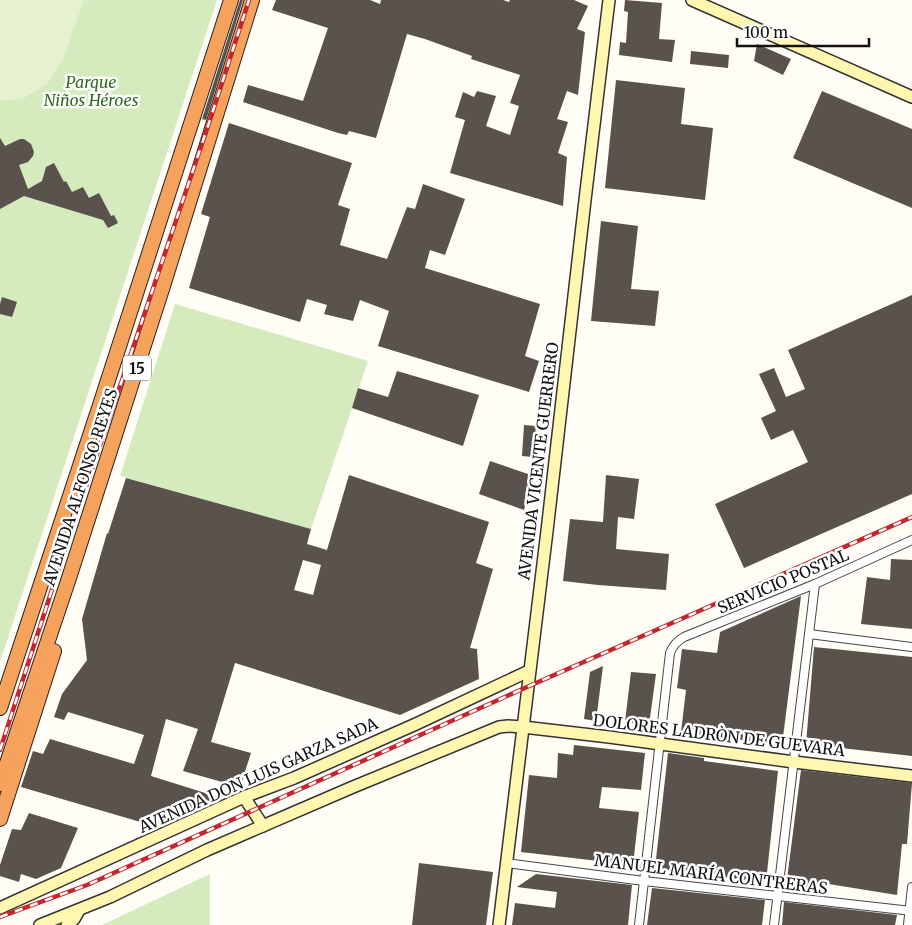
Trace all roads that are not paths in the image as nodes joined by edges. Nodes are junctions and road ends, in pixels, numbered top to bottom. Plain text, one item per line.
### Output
1 (231, 0) edge
2 (252, 0) edge
3 (610, 0) edge
4 (692, 0) edge
5 (912, 97) edge
6 (203, 157) junction
7 (172, 185) junction
8 (60, 528) junction
9 (912, 540) edge
10 (69, 578) junction
11 (815, 584) junction
12 (809, 634) junction
13 (912, 647) edge
14 (530, 671) junction
15 (0, 680) edge
16 (0, 708) edge
17 (523, 727) junction
18 (659, 744) junction
19 (794, 762) junction
20 (912, 776) edge
21 (0, 784) edge
22 (244, 797) junction
23 (0, 819) edge
24 (263, 826) junction
25 (506, 863) junction
26 (644, 881) junction
27 (912, 887) edge
28 (777, 896) junction
29 (0, 908) edge
30 (79, 910) junction
31 (911, 911) edge
32 (40, 925) edge
33 (67, 925) edge
34 (499, 925) edge
35 (639, 925) edge
36 (774, 925) edge
37 (908, 925) edge

1 - 7 highway, AVENIDA ALFONSO REYES / 15
2 - 6 highway, AVENIDA ALFONSO REYES / 15
3 - 14 street, AVENIDA VICENTE GUERRERO
4 - 5 street
6 - 7 highway
6 - 10 highway, AVENIDA ALFONSO REYES / 15
7 - 8 highway, AVENIDA ALFONSO REYES / 15
8 - 15 highway
8 - 16 highway, AVENIDA ALFONSO REYES / 15
9 - 11 street, SERVICIO POSTAL
10 - 21 highway, AVENIDA ALFONSO REYES / 15
10 - 23 highway
11 - 12 street
11 - 18 street, SERVICIO POSTAL
12 - 13 street
12 - 19 street
14 - 17 street, AVENIDA VICENTE GUERRERO
14 - 22 street, AVENIDA DON LUIS GARZA SADA
17 - 18 street, DOLORES LADRÒN DE GUEVARA
17 - 24 street
17 - 25 street, AVENIDA VICENTE GUERRERO
18 - 19 street, DOLORES LADRÒN DE GUEVARA
18 - 26 street
19 - 20 street, DOLORES LADRÒN DE GUEVARA
19 - 28 street
22 - 24 street
22 - 29 street, AVENIDA DON LUIS GARZA SADA
24 - 30 street
25 - 26 street, MANUEL MARÍA CONTRERAS
25 - 34 street, AVENIDA VICENTE GUERRERO
26 - 28 street, MANUEL MARÍA CONTRERAS
26 - 35 street
27 - 31 street
28 - 31 street, MANUEL MARÍA CONTRERAS
28 - 36 street
30 - 32 street
30 - 33 street
31 - 37 street

